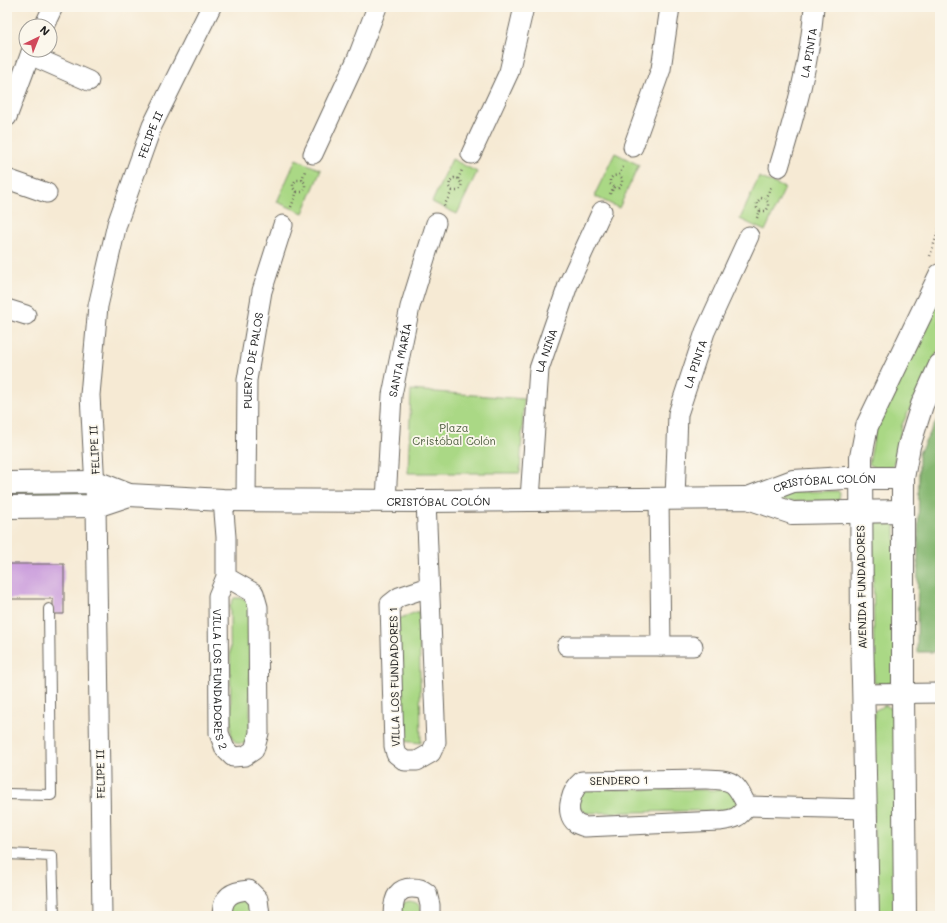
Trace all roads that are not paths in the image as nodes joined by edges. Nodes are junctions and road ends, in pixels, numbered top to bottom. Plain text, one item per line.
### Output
1 (53, 7) edge
2 (211, 7) edge
3 (377, 7) edge
4 (524, 7) edge
5 (670, 7) edge
6 (814, 7) edge
7 (48, 18) edge
8 (29, 58) edge
9 (43, 58) edge
10 (89, 81) dead end
11 (7, 117) edge
12 (633, 147) dead end
13 (313, 154) dead end
14 (471, 154) dead end
15 (779, 168) dead end
16 (7, 179) edge
17 (47, 193) dead end
18 (602, 211) dead end
19 (436, 223) dead end
20 (283, 224) dead end
21 (749, 236) dead end
22 (940, 275) edge
23 (7, 309) edge
24 (26, 315) dead end
25 (940, 365) edge
26 (861, 478) junction
27 (903, 478) junction
28 (96, 482) junction
29 (7, 483) edge
30 (129, 495) junction
31 (748, 498) junction
32 (530, 499) junction
33 (667, 499) junction
34 (223, 500) junction
35 (246, 500) junction
36 (386, 500) junction
37 (426, 501) junction
38 (96, 506) junction
39 (7, 508) edge
40 (903, 511) junction
41 (860, 512) junction
42 (226, 577) junction
43 (429, 587) junction
44 (49, 609) dead end
45 (567, 646) dead end
46 (661, 646) junction
47 (692, 646) dead end
48 (940, 693) edge
49 (863, 694) junction
50 (903, 694) junction
51 (7, 794) edge
52 (747, 806) junction
53 (865, 809) junction
54 (7, 854) edge
55 (54, 916) edge
56 (102, 916) edge
57 (222, 916) edge
58 (260, 916) edge
59 (393, 916) edge
60 (430, 916) edge
61 (868, 916) edge
62 (905, 916) edge

1 - 7 street
2 - 28 street, FELIPE II
3 - 13 street
4 - 14 street
5 - 12 street
6 - 15 street, LA PINTA
8 - 11 street
9 - 10 street
16 - 17 street
18 - 32 street, LA NIÑA
19 - 36 street, SANTA MARÍA
20 - 35 street, PUERTO DE PALOS
21 - 33 street, LA PINTA
22 - 26 street, AVENIDA FUNDADORES
23 - 24 street
25 - 27 street
26 - 27 street, CRISTÓBAL COLÓN
26 - 31 street, CRISTÓBAL COLÓN
26 - 41 street, AVENIDA FUNDADORES
27 - 40 street
28 - 29 street, CRISTÓBAL COLÓN
28 - 30 street, CRISTÓBAL COLÓN
28 - 38 street, FELIPE II
30 - 34 street, CRISTÓBAL COLÓN
30 - 38 street, CRISTÓBAL COLÓN
31 - 33 street, CRISTÓBAL COLÓN
31 - 41 street, CRISTÓBAL COLÓN
32 - 33 street, CRISTÓBAL COLÓN
32 - 37 street, CRISTÓBAL COLÓN
33 - 46 street, LA PINTA
34 - 35 street, CRISTÓBAL COLÓN
34 - 42 street, VILLA LOS FUNDADORES 2
35 - 36 street, CRISTÓBAL COLÓN
36 - 37 street, CRISTÓBAL COLÓN
37 - 43 street, VILLA LOS FUNDADORES 1
38 - 39 street, CRISTÓBAL COLÓN
38 - 56 street, FELIPE II
40 - 41 street, CRISTÓBAL COLÓN
40 - 50 street
41 - 49 street, AVENIDA FUNDADORES
42 - 42 street, VILLA LOS FUNDADORES 2
43 - 43 street, VILLA LOS FUNDADORES 1
44 - 51 lane
45 - 46 street
46 - 47 street
48 - 50 street
49 - 50 street
49 - 53 street, AVENIDA FUNDADORES
50 - 62 street
52 - 52 street, SENDERO 1
52 - 53 street
53 - 61 street, AVENIDA FUNDADORES
54 - 55 lane
57 - 58 street
59 - 60 street

